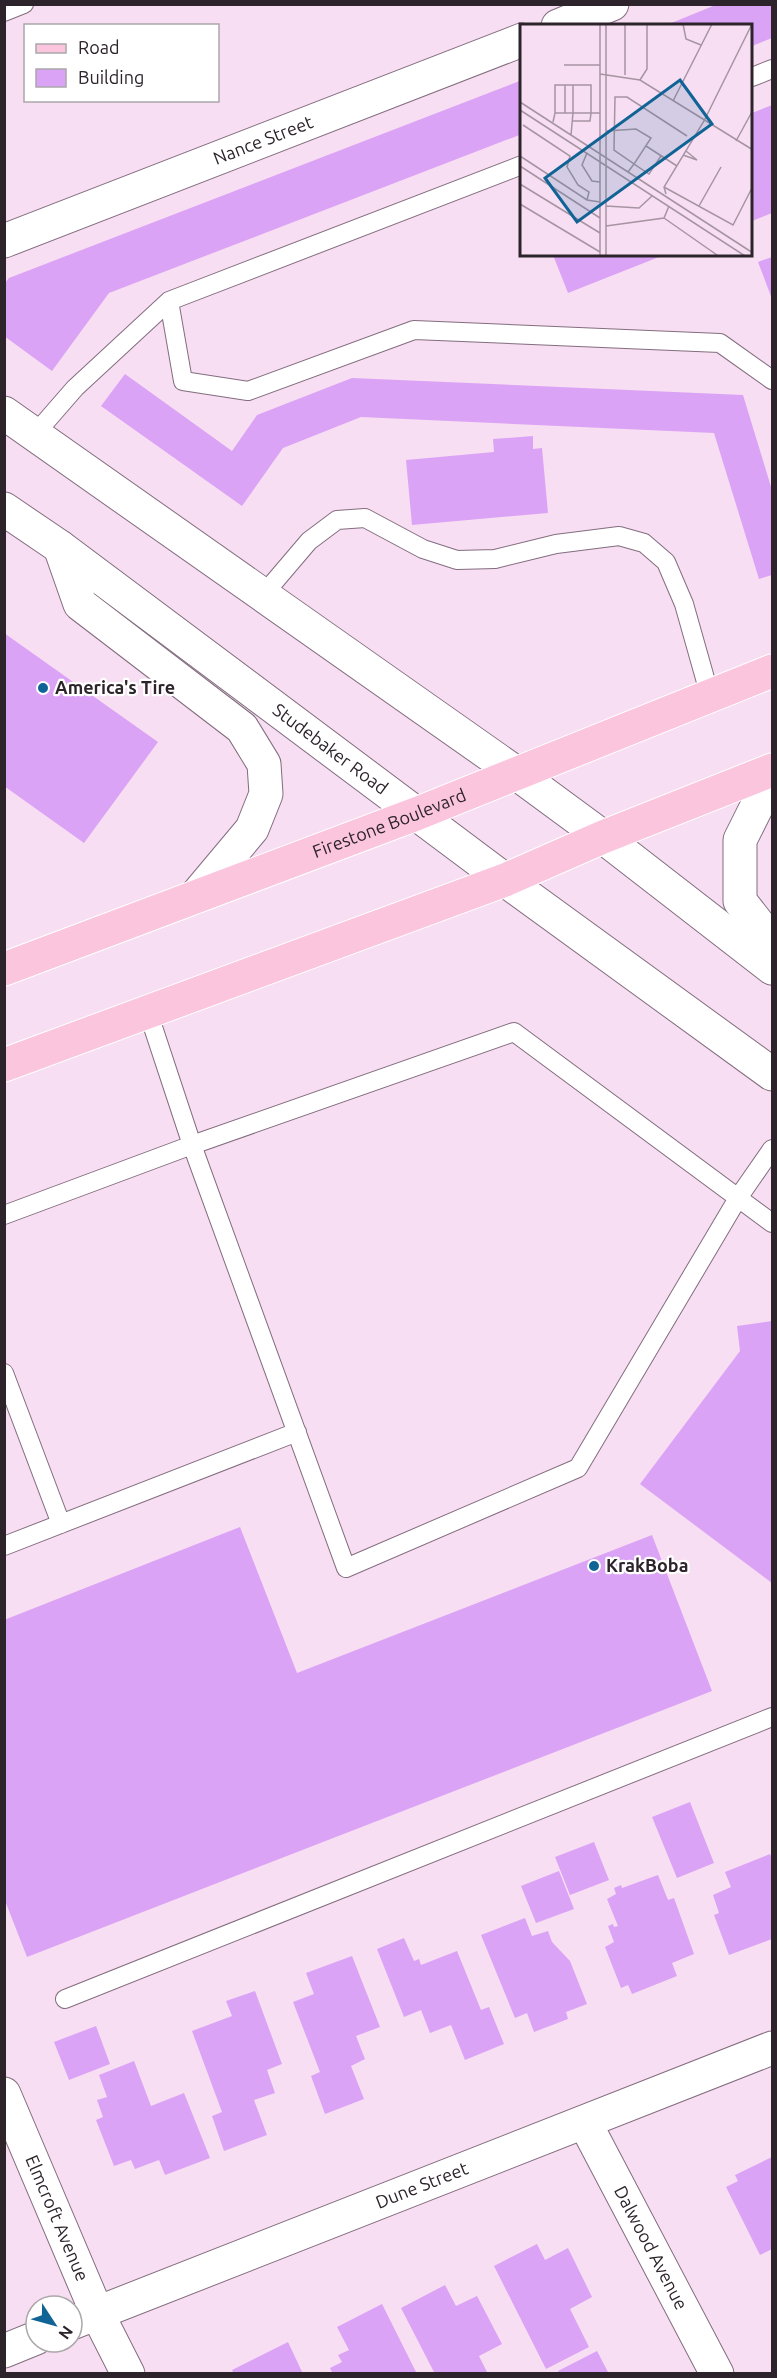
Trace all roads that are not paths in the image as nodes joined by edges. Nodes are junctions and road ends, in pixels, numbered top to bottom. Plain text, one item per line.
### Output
1 (24, 4) edge
2 (612, 4) edge
3 (4, 12) edge
4 (563, 24) edge
5 (520, 41) edge
6 (772, 69) edge
7 (753, 77) edge
8 (520, 166) edge
9 (4, 241) edge
10 (169, 301) junction
11 (772, 380) edge
12 (4, 413) edge
13 (35, 434) junction
14 (4, 509) edge
15 (60, 547) junction
16 (263, 595) junction
17 (772, 671) edge
18 (710, 696) junction
19 (772, 770) edge
20 (516, 773) junction
21 (772, 776) edge
22 (416, 814) junction
23 (603, 837) junction
24 (505, 880) junction
25 (195, 897) junction
26 (772, 942) edge
27 (772, 968) edge
28 (4, 969) edge
29 (148, 1012) junction
30 (4, 1065) edge
31 (772, 1074) edge
32 (192, 1145) junction
33 (772, 1149) edge
34 (738, 1198) junction
35 (4, 1215) edge
36 (772, 1223) edge
37 (4, 1373) edge
38 (297, 1432) junction
39 (61, 1524) junction
40 (4, 1546) edge
41 (772, 1717) edge
42 (65, 1999) dead end
43 (772, 2048) edge
44 (4, 2094) edge
45 (585, 2123) junction
46 (85, 2318) edge
47 (24, 2343) edge
48 (4, 2351) edge
49 (128, 2373) edge
50 (717, 2373) edge

1 - 3 lane
2 - 4 main road
5 - 9 main road, Nance Street
6 - 7 lane
8 - 10 lane
10 - 11 lane
10 - 13 lane
12 - 13 main road
13 - 16 main road
14 - 15 main road, Studebaker Road
15 - 22 main road, Studebaker Road
15 - 25 main road
16 - 18 lane
16 - 20 main road
17 - 18 main road, Firestone Boulevard
18 - 20 main road, Firestone Boulevard
19 - 23 main road
20 - 22 main road, Firestone Boulevard
20 - 23 main road
21 - 26 main road
22 - 24 main road, Studebaker Road
22 - 25 main road, Firestone Boulevard
23 - 24 main road
23 - 27 main road
24 - 29 main road
24 - 31 main road, Studebaker Road
25 - 28 main road, Firestone Boulevard
29 - 30 main road
29 - 32 lane
32 - 34 lane
32 - 35 lane
32 - 38 lane
33 - 34 lane
34 - 36 lane
34 - 38 lane
37 - 39 lane
38 - 39 lane
39 - 40 lane
41 - 42 lane
43 - 45 main road, Dune Street
44 - 46 main road, Elmcroft Avenue
45 - 46 main road, Dune Street
45 - 50 main road, Dalwood Avenue
46 - 49 main road, Elmcroft Avenue
47 - 48 main road

